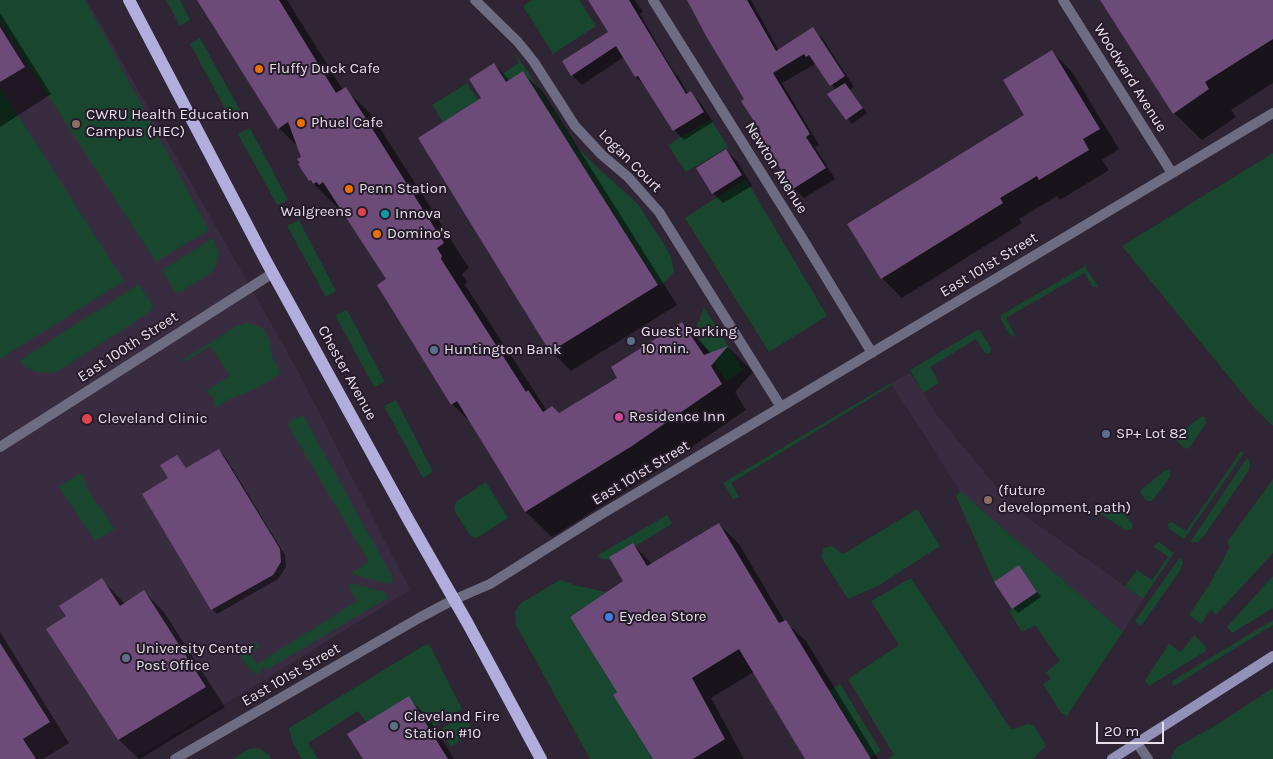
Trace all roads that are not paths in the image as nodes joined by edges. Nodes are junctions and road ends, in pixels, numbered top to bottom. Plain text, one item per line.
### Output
1 (128, 0) edge
2 (475, 0) edge
3 (652, 0) edge
4 (1062, 0) edge
5 (1273, 113) edge
6 (1172, 173) junction
7 (273, 273) junction
8 (872, 353) junction
9 (781, 407) junction
10 (0, 447) edge
11 (453, 600) junction
12 (1273, 656) edge
13 (1137, 743) junction
14 (176, 759) edge
15 (541, 759) edge
16 (1112, 759) edge
17 (1148, 759) edge

1 - 7 main road, Chester Avenue
2 - 9 street, Logan Court
3 - 8 street, Newton Avenue
4 - 6 street, Woodward Avenue
5 - 6 street, East 101st Street
6 - 8 street, East 101st Street
7 - 10 street, East 100th Street
7 - 11 main road, Chester Avenue
8 - 9 street, East 101st Street
9 - 11 street, East 101st Street
11 - 14 street, East 101st Street
11 - 15 main road, Chester Avenue
12 - 13 main road
13 - 16 main road
13 - 17 street

